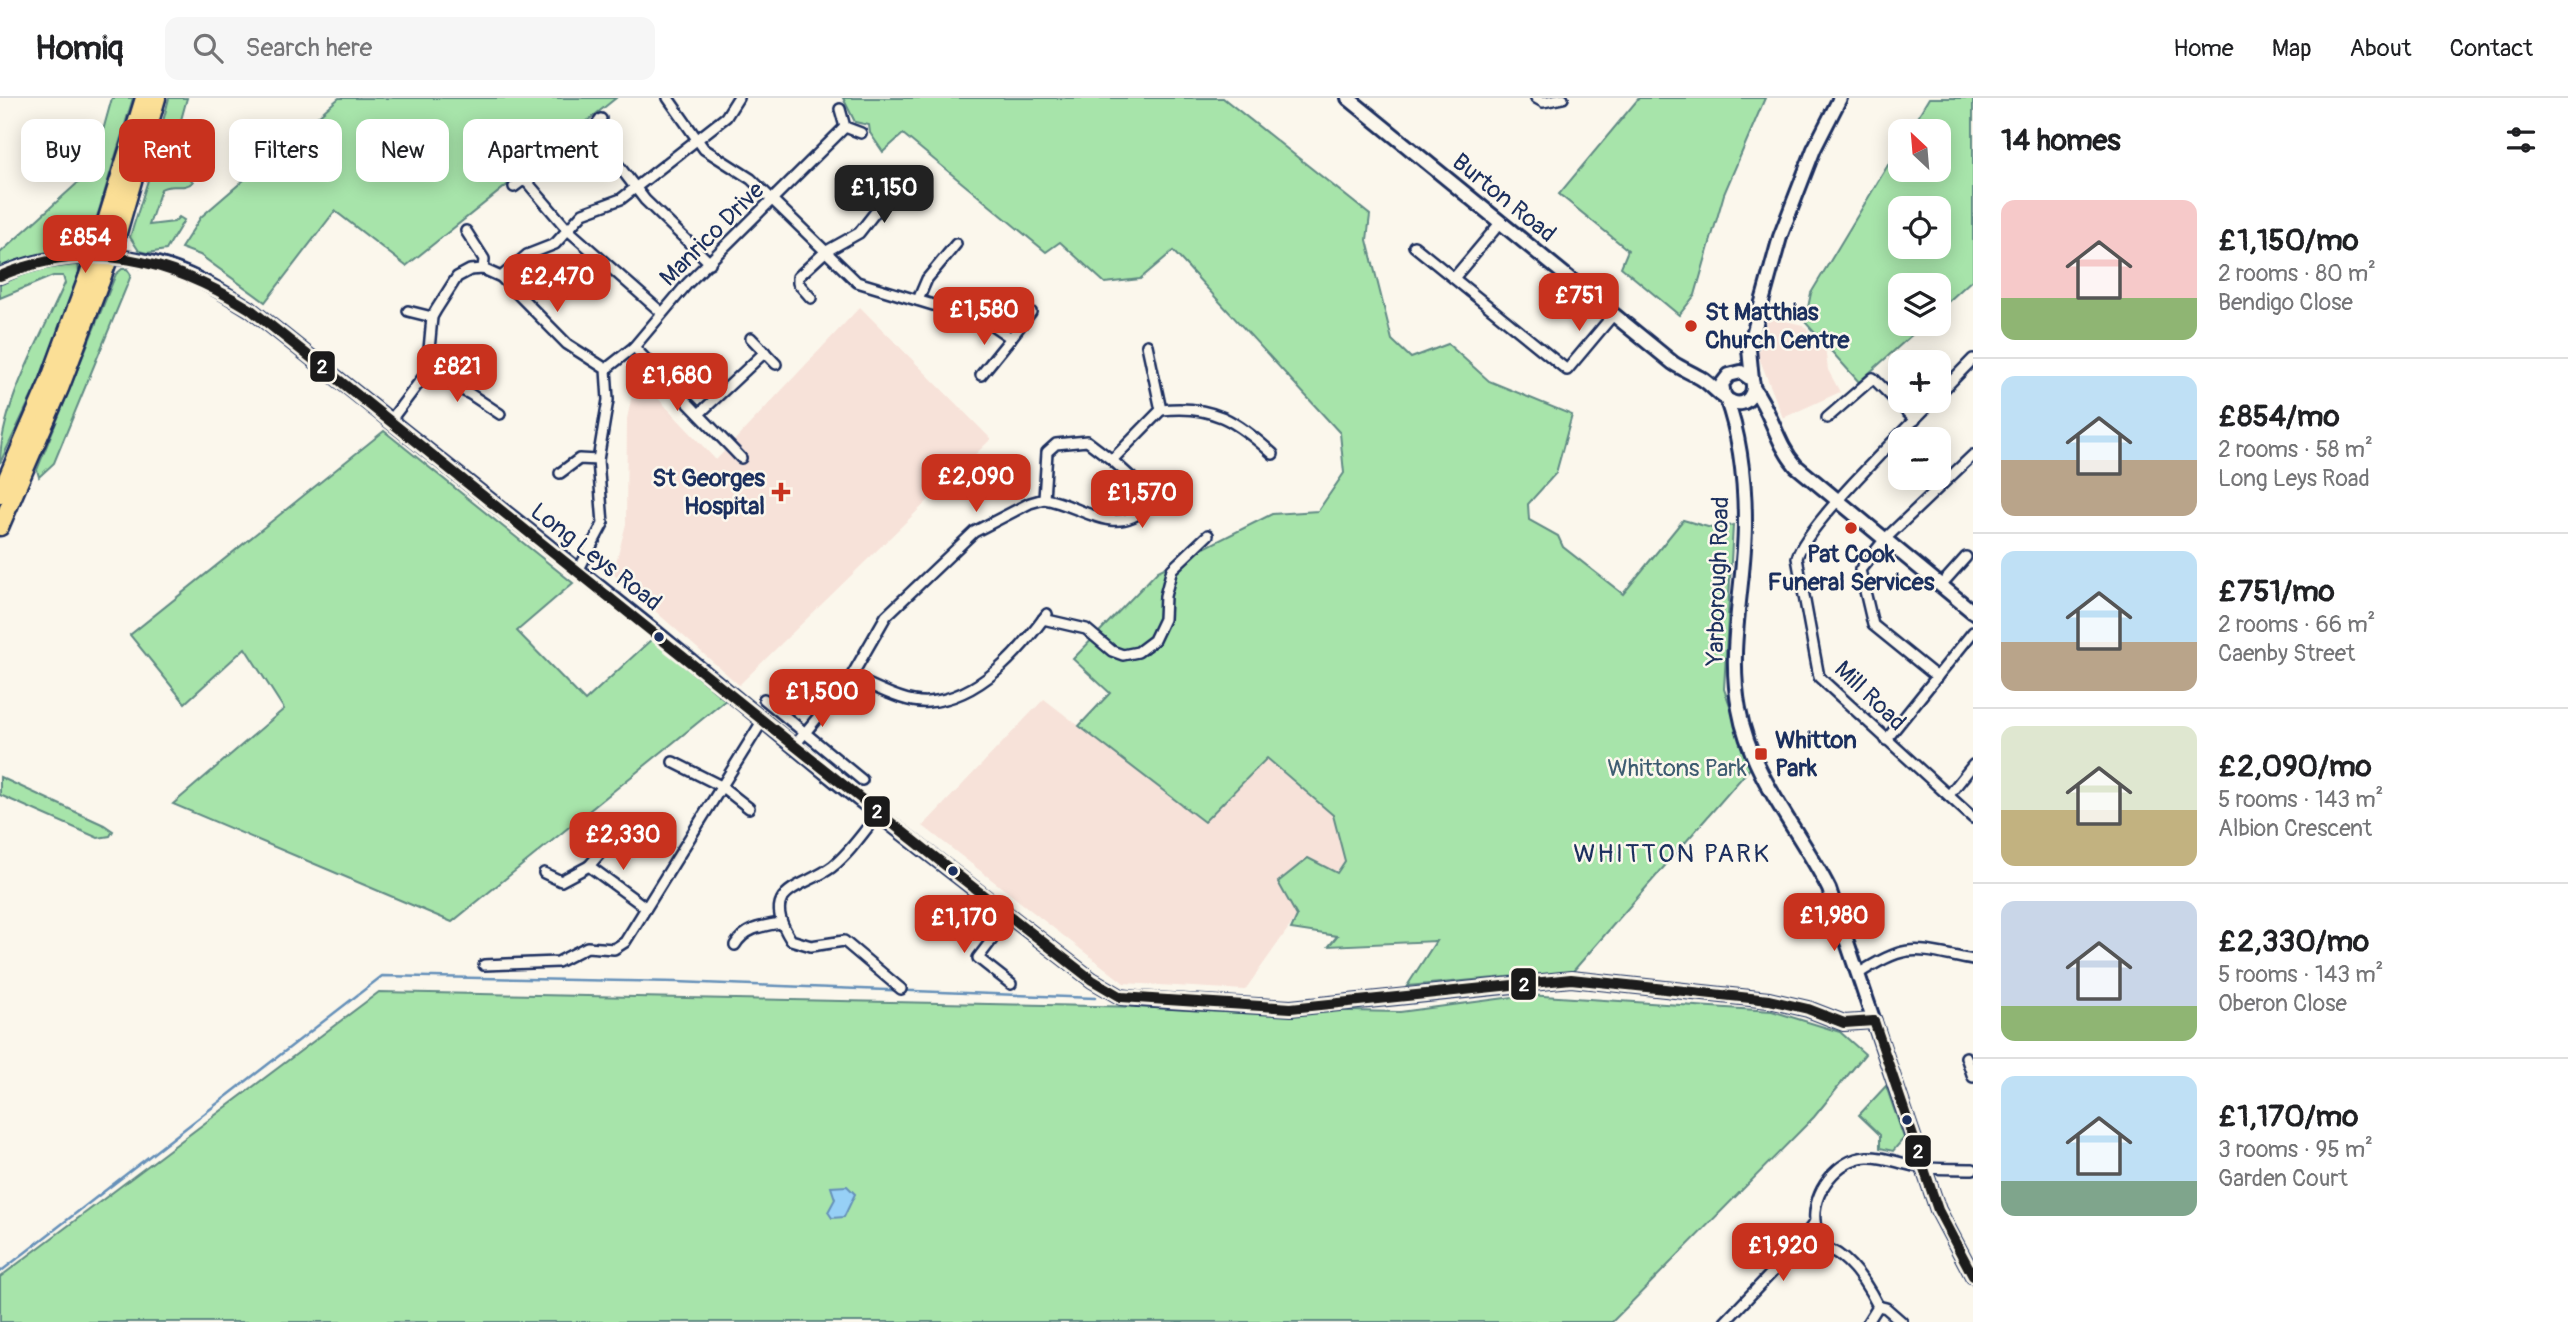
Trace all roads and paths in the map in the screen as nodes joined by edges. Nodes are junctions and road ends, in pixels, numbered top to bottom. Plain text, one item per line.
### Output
1 (144, 98) edge
2 (157, 98) edge
3 (668, 98) edge
4 (738, 98) edge
5 (1348, 98) edge
6 (1535, 98) edge
7 (1563, 98) edge
8 (1840, 98) edge
9 (840, 109) dead end
10 (845, 127) junction
11 (861, 133) dead end
12 (697, 139) junction
13 (623, 171) edge
14 (883, 179) dead end
15 (521, 182) edge
16 (527, 182) edge
17 (514, 187) dead end
18 (635, 187) junction
19 (773, 200) junction
20 (1501, 222) junction
21 (568, 230) junction
22 (466, 231) dead end
23 (110, 233) junction
24 (956, 244) dead end
25 (1414, 246) dead end
26 (825, 251) junction
27 (710, 263) junction
28 (484, 269) junction
29 (0, 276) edge
30 (500, 277) junction
31 (1454, 278) junction
32 (94, 280) junction
33 (811, 298) dead end
34 (918, 300) junction
35 (408, 311) dead end
36 (661, 312) junction
37 (1031, 312) dead end
38 (1613, 314) junction
39 (432, 317) junction
40 (751, 338) dead end
41 (1011, 338) junction
42 (1146, 345) dead end
43 (634, 347) junction
44 (1749, 349) junction
45 (765, 352) junction
46 (1973, 359) edge
47 (776, 364) dead end
48 (606, 369) junction
49 (427, 372) junction
50 (981, 374) dead end
51 (1730, 374) junction
52 (1701, 378) junction
53 (1951, 382) edge
54 (1749, 393) junction
55 (1725, 397) junction
56 (1161, 410) junction
57 (1922, 413) edge
58 (500, 414) dead end
59 (699, 414) junction
60 (1827, 418) dead end
61 (1915, 420) junction
62 (390, 421) junction
63 (1736, 425) junction
64 (1273, 454) dead end
65 (1973, 455) edge
66 (741, 458) dead end
67 (598, 460) junction
68 (1112, 460) junction
69 (560, 473) dead end
70 (0, 494) edge
71 (1044, 499) junction
72 (1839, 501) junction
73 (0, 527) edge
74 (1208, 536) dead end
75 (1885, 539) junction
76 (1966, 557) dead end
77 (579, 571) junction
78 (1941, 585) junction
79 (1973, 612) edge
80 (1973, 632) edge
81 (851, 677) junction
82 (1937, 677) junction
83 (764, 699) dead end
84 (763, 720) junction
85 (804, 734) junction
86 (1886, 740) junction
87 (794, 746) junction
88 (673, 762) dead end
89 (1973, 765) edge
90 (862, 780) dead end
91 (721, 786) junction
92 (1949, 795) junction
93 (749, 808) dead end
94 (879, 813) junction
95 (1973, 818) edge
96 (616, 835) dead end
97 (589, 866) junction
98 (544, 873) dead end
99 (645, 907) junction
100 (1010, 916) junction
101 (780, 923) junction
102 (735, 945) dead end
103 (1973, 960) edge
104 (484, 965) dead end
105 (1858, 974) junction
106 (1011, 984) dead end
107 (901, 989) dead end
108 (1874, 1021) junction
109 (1966, 1057) dead end
110 (1973, 1077) edge
111 (1917, 1149) junction
112 (1903, 1161) junction
113 (1923, 1166) junction
114 (1973, 1169) edge
115 (1815, 1222) junction
116 (1798, 1245) junction
117 (1825, 1247) junction
118 (1973, 1276) edge
119 (1878, 1306) junction
120 (1725, 1322) edge
121 (1868, 1322) edge
122 (1902, 1322) edge

1 - 23 highway
2 - 23 highway
3 - 12 street
4 - 12 street
5 - 20 street, Burton Road
6 - 7 street
8 - 44 street
9 - 10 street
10 - 11 street
10 - 19 street, Manrico Drive
12 - 18 street
12 - 19 street
13 - 18 street
14 - 26 street
15 - 17 street
16 - 21 street
18 - 21 street
18 - 27 street
19 - 26 street
19 - 27 street, Manrico Drive
20 - 31 street
20 - 38 street, Burton Road
21 - 30 street
21 - 36 street
22 - 28 street
23 - 32 highway, bridge
24 - 34 street
25 - 31 street
26 - 33 street
26 - 34 street
27 - 36 street, Manrico Drive
28 - 30 street
28 - 39 street
29 - 62 street, Long Leys Road
30 - 48 street
31 - 38 street
32 - 70 highway
32 - 73 highway
34 - 41 street
35 - 39 street
36 - 43 street, Manrico Drive
37 - 41 street
38 - 52 street, Burton Road
39 - 49 street
40 - 45 street
41 - 50 street
42 - 56 street
43 - 48 street, Manrico Drive
43 - 59 street
44 - 51 street
44 - 54 street
45 - 47 street
45 - 59 street
46 - 53 street
48 - 67 street
49 - 58 street
49 - 62 street
51 - 52 street
51 - 54 street
51 - 55 street
52 - 55 street, Burton Road
54 - 55 street
54 - 63 street
54 - 72 street
55 - 63 street
56 - 64 street
56 - 68 street
57 - 61 street, Mill Road
59 - 66 street
60 - 61 street
61 - 72 street, Mill Road
62 - 77 street, Long Leys Road
63 - 105 street, Yarborough Road
65 - 75 street
67 - 69 street
67 - 77 street
68 - 71 street
68 - 71 street
71 - 81 street
72 - 75 street
72 - 86 street, Mill Road
74 - 81 street
75 - 78 street
75 - 82 street
76 - 78 street
77 - 84 street, Long Leys Road
78 - 79 street
80 - 82 street
81 - 85 street
82 - 86 street
83 - 85 street
84 - 87 street, Long Leys Road
84 - 91 street
85 - 87 street
85 - 90 street
86 - 92 street, Mill Road
87 - 94 street, Long Leys Road
88 - 91 street
89 - 92 street
91 - 93 street
91 - 99 street
92 - 95 street, Mill Road
94 - 100 street, Long Leys Road
94 - 101 street
96 - 97 street
97 - 98 street
97 - 99 street
99 - 104 street
100 - 106 street
100 - 108 street, Long Leys Road
101 - 102 street
101 - 107 street
103 - 105 street
105 - 108 street, Yarborough Road
108 - 111 street, Yarborough Road
109 - 110 street
111 - 112 street
111 - 113 street, Yarborough Road
112 - 113 street
112 - 115 street
113 - 114 street
113 - 118 street, Yarborough Road
115 - 116 street
115 - 117 street
116 - 117 street
116 - 120 street
117 - 119 street
119 - 121 street
119 - 122 street

